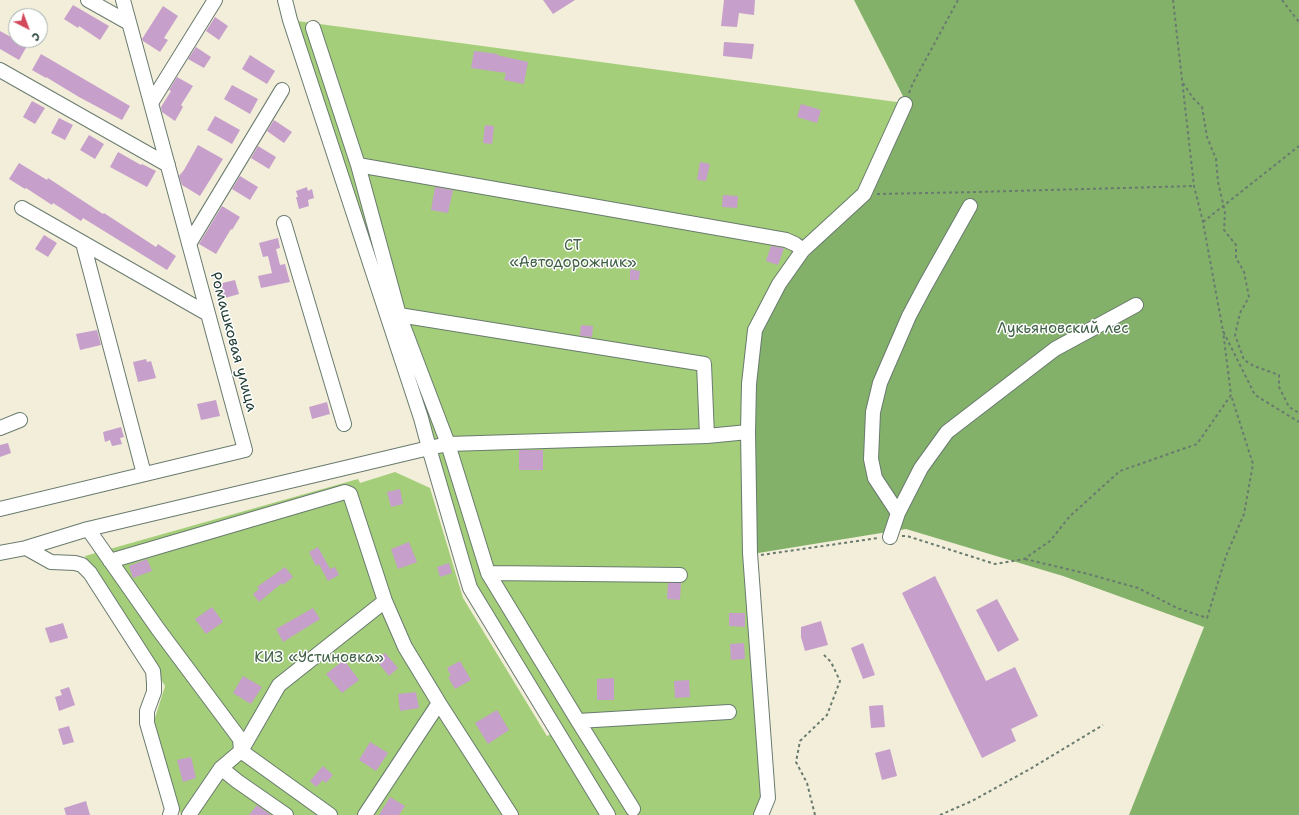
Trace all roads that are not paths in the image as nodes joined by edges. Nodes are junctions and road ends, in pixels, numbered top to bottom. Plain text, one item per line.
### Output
1 (88, 0) edge
2 (123, 0) edge
3 (214, 0) edge
4 (285, 0) edge
5 (129, 23) junction
6 (312, 28) dead end
7 (0, 70) edge
8 (282, 90) dead end
9 (151, 103) junction
10 (905, 104) road end
11 (168, 165) junction
12 (358, 165) junction
13 (970, 206) dead end
14 (22, 208) dead end
15 (284, 223) dead end
16 (83, 243) junction
17 (189, 244) junction
18 (803, 250) junction
19 (1136, 305) dead end
20 (208, 314) junction
21 (400, 315) junction
22 (20, 420) dead end
23 (344, 424) dead end
24 (0, 428) edge
25 (748, 432) junction
26 (707, 436) junction
27 (448, 444) junction
28 (429, 448) junction
29 (144, 474) junction
30 (0, 509) edge
31 (898, 513) junction
32 (88, 529) junction
33 (890, 537) road end
34 (26, 548) junction
35 (0, 552) edge
36 (110, 562) junction
37 (488, 573) junction
38 (680, 575) dead end
39 (385, 601) junction
40 (439, 703) junction
41 (730, 712) dead end
42 (578, 722) junction
43 (241, 751) junction
44 (221, 768) junction
45 (633, 809) dead end
46 (170, 815) edge
47 (189, 815) edge
48 (286, 815) edge
49 (330, 815) edge
50 (365, 815) edge
51 (511, 815) edge
52 (608, 815) edge
53 (761, 815) edge

1 - 5 street
2 - 5 street, Ромашковая улица
3 - 9 street
4 - 28 street
5 - 9 street, Ромашковая улица
6 - 12 street
7 - 11 street
8 - 17 street
9 - 11 street, Ромашковая улица
10 - 18 street
11 - 17 street, Ромашковая улица
12 - 18 street
12 - 21 street
13 - 31 street
14 - 16 street
15 - 23 street
16 - 20 street
16 - 29 street
17 - 20 street, Ромашковая улица
18 - 25 street
19 - 31 street
20 - 29 street, Ромашковая улица
21 - 26 street
21 - 27 street
22 - 24 street
25 - 26 street
25 - 53 street
26 - 27 street
27 - 28 street
27 - 37 street
28 - 32 street
28 - 52 street
29 - 30 street, Ромашковая улица
31 - 33 street
32 - 34 street
32 - 36 street
34 - 35 street
34 - 46 street
36 - 39 street
36 - 43 street
37 - 38 street
37 - 42 street
39 - 40 street
39 - 43 street
40 - 50 street
40 - 51 street
41 - 42 street
42 - 45 street
43 - 44 street
43 - 49 street
44 - 47 street
44 - 48 street

